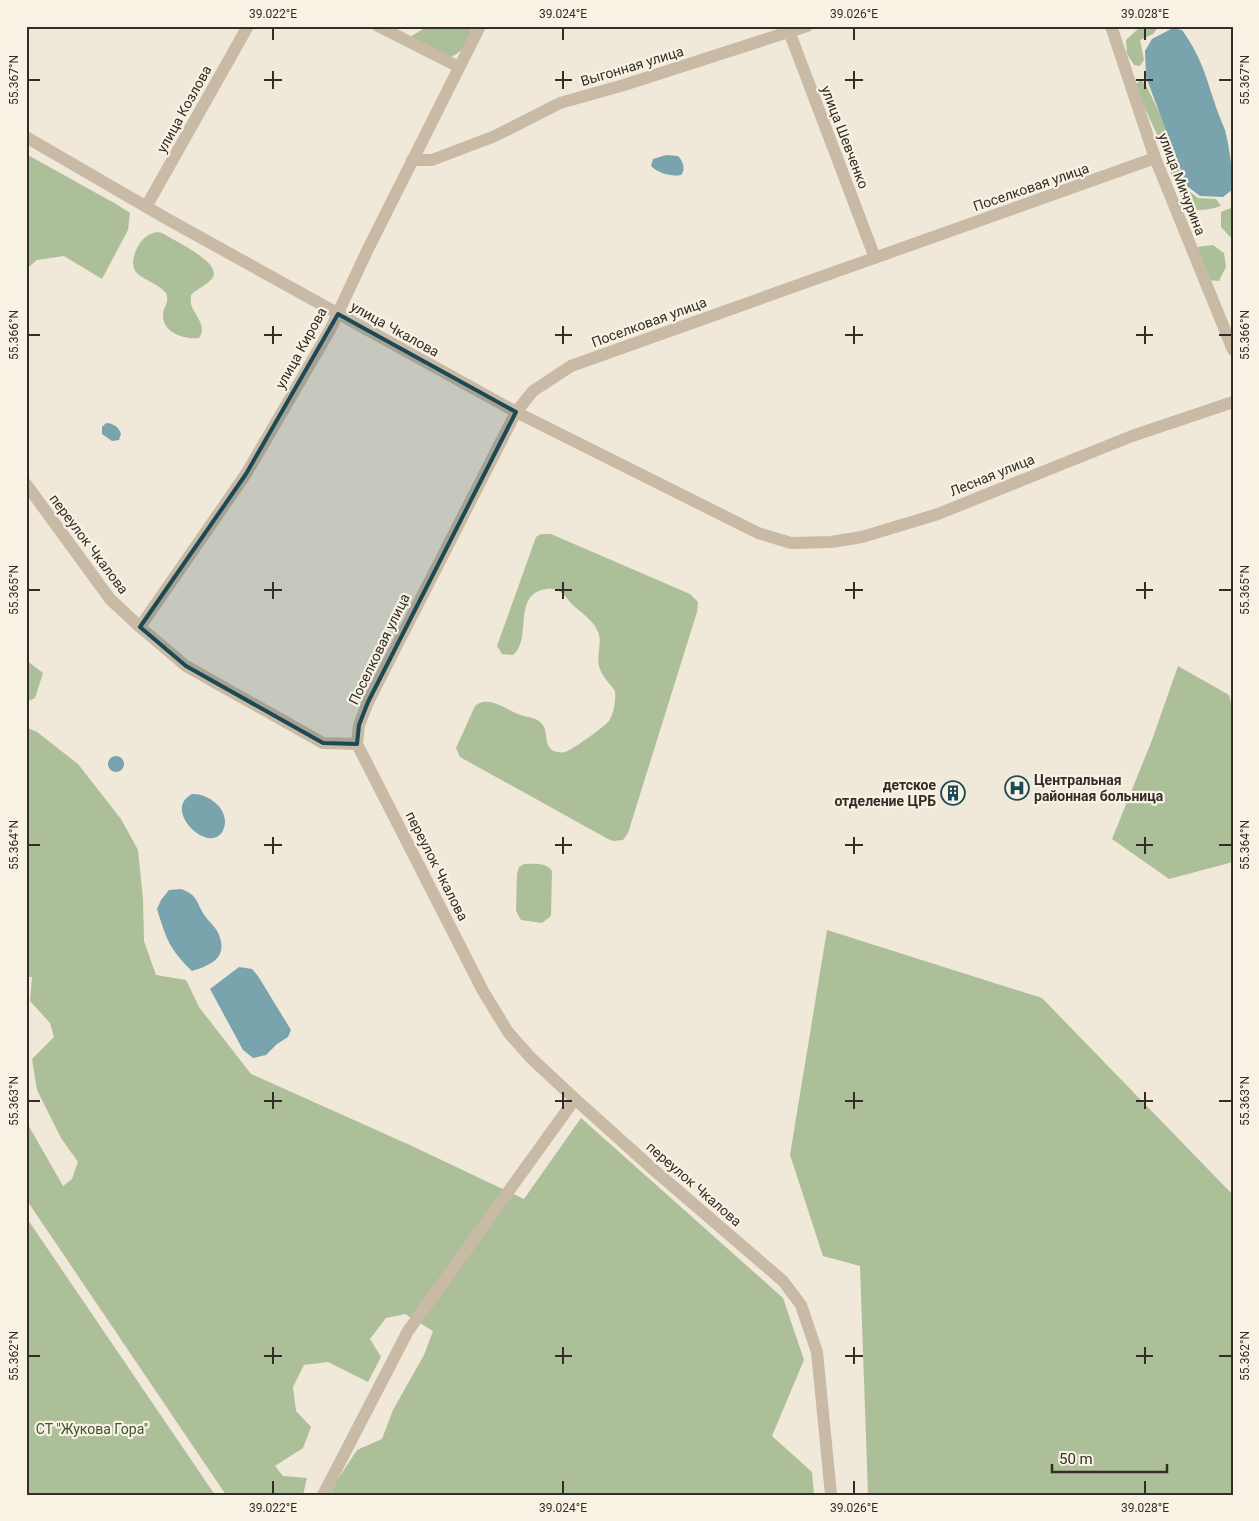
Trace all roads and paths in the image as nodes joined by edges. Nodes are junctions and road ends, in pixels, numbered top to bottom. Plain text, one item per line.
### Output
1 (248, 26) edge
2 (378, 26) edge
3 (480, 26) edge
4 (807, 26) edge
5 (1111, 26) edge
6 (788, 30) edge
7 (459, 67) junction
8 (26, 137) edge
9 (1155, 158) junction
10 (412, 160) junction
11 (146, 207) junction
12 (875, 258) junction
13 (338, 314) junction
14 (1233, 350) edge
15 (1233, 402) edge
16 (516, 412) junction
17 (26, 484) edge
18 (758, 533) joint
19 (140, 627) junction
20 (358, 744) junction
21 (575, 1099) junction
22 (323, 1495) edge
23 (831, 1495) edge

1 - 11 street, улица Козлова
2 - 7 street
3 - 7 street, улица Кирова
4 - 6 street, Выгонная улица
5 - 9 street, улица Мичурина
6 - 10 street, Выгонная улица
6 - 12 street, улица Шевченко
7 - 10 street, улица Кирова
8 - 11 street, улица Чкалова
9 - 12 street, Поселковая улица
9 - 14 street, улица Мичурина
10 - 13 street, улица Кирова
11 - 13 street, улица Чкалова
12 - 16 street, Поселковая улица
13 - 16 street, улица Чкалова
13 - 19 street, улица Кирова
15 - 18 street, Лесная улица
16 - 18 street, улица Чкалова
16 - 20 street, Поселковая улица
17 - 19 street, переулок Чкалова
19 - 20 street, переулок Чкалова
20 - 21 street, переулок Чкалова
21 - 22 street
21 - 23 street, переулок Чкалова

